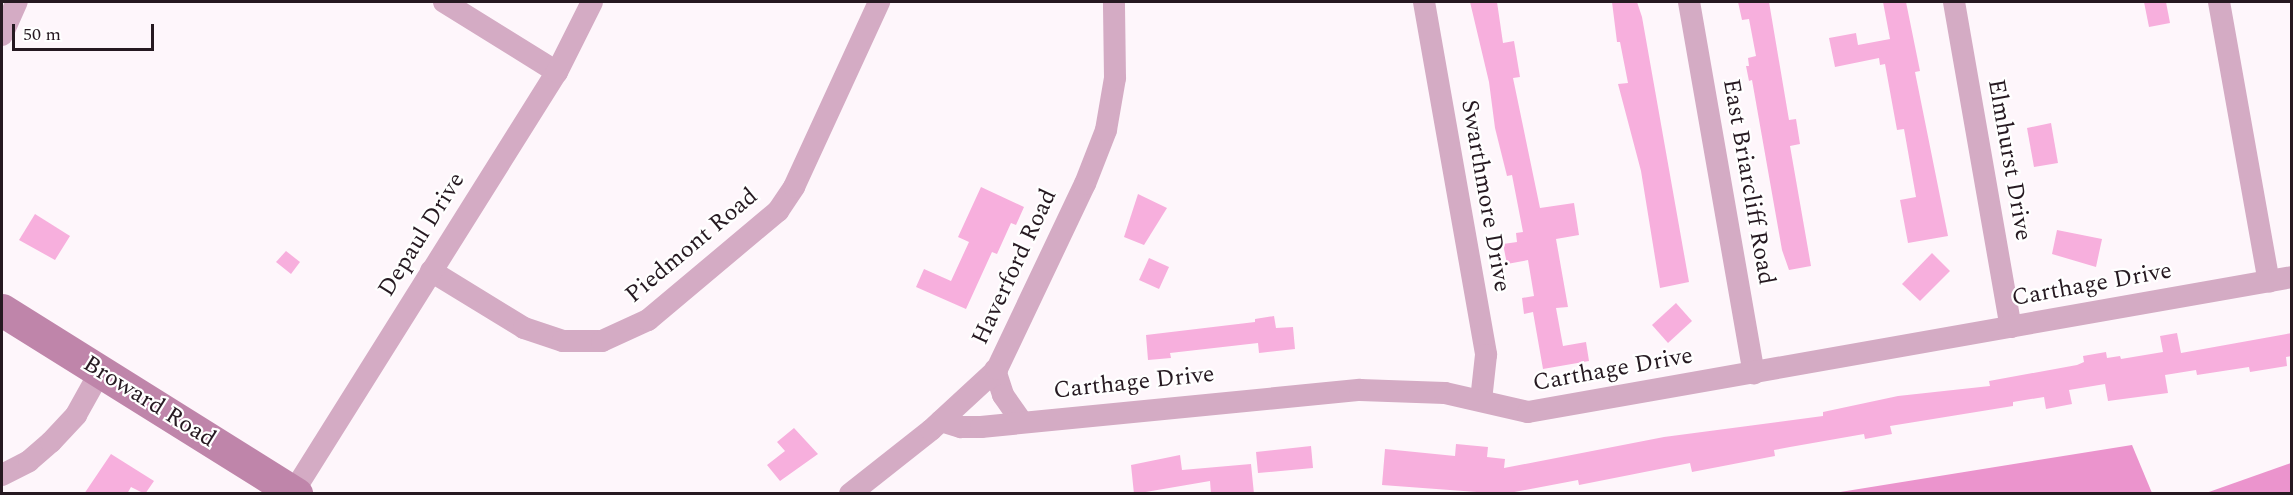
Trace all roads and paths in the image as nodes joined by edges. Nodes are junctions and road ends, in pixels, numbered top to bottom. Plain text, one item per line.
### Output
1 (17, 2) edge
2 (444, 2) edge
3 (592, 2) edge
4 (879, 2) edge
5 (1114, 2) edge
6 (1424, 2) edge
7 (1689, 2) edge
8 (1954, 2) edge
9 (2219, 2) edge
10 (2, 35) edge
11 (557, 72) junction
12 (431, 271) junction
13 (2292, 277) edge
14 (2269, 282) junction
15 (2, 310) edge
16 (2011, 327) junction
17 (995, 370) junction
18 (100, 372) junction
19 (1754, 373) junction
20 (1481, 400) junction
21 (941, 421) junction
22 (1022, 422) junction
23 (2, 475) edge
24 (294, 493) edge
25 (850, 494) edge

1 - 10 street
2 - 11 street
3 - 11 street, Depaul Drive
4 - 12 street, Piedmont Road
5 - 17 street, Haverford Road
6 - 20 street, Swarthmore Drive
7 - 19 street, East Briarcliff Road
8 - 16 street, Elmhurst Drive
9 - 14 street
11 - 12 street, Depaul Drive
12 - 24 street, Depaul Drive
13 - 14 street, Carthage Drive
14 - 16 street, Carthage Drive
15 - 18 main road, Broward Road
16 - 19 street, Carthage Drive
17 - 21 street, Haverford Road
17 - 22 street
18 - 23 street
18 - 24 main road, Broward Road
19 - 20 street, Carthage Drive
20 - 22 street, Carthage Drive
21 - 22 street, Carthage Drive
21 - 25 street, Haverford Road

